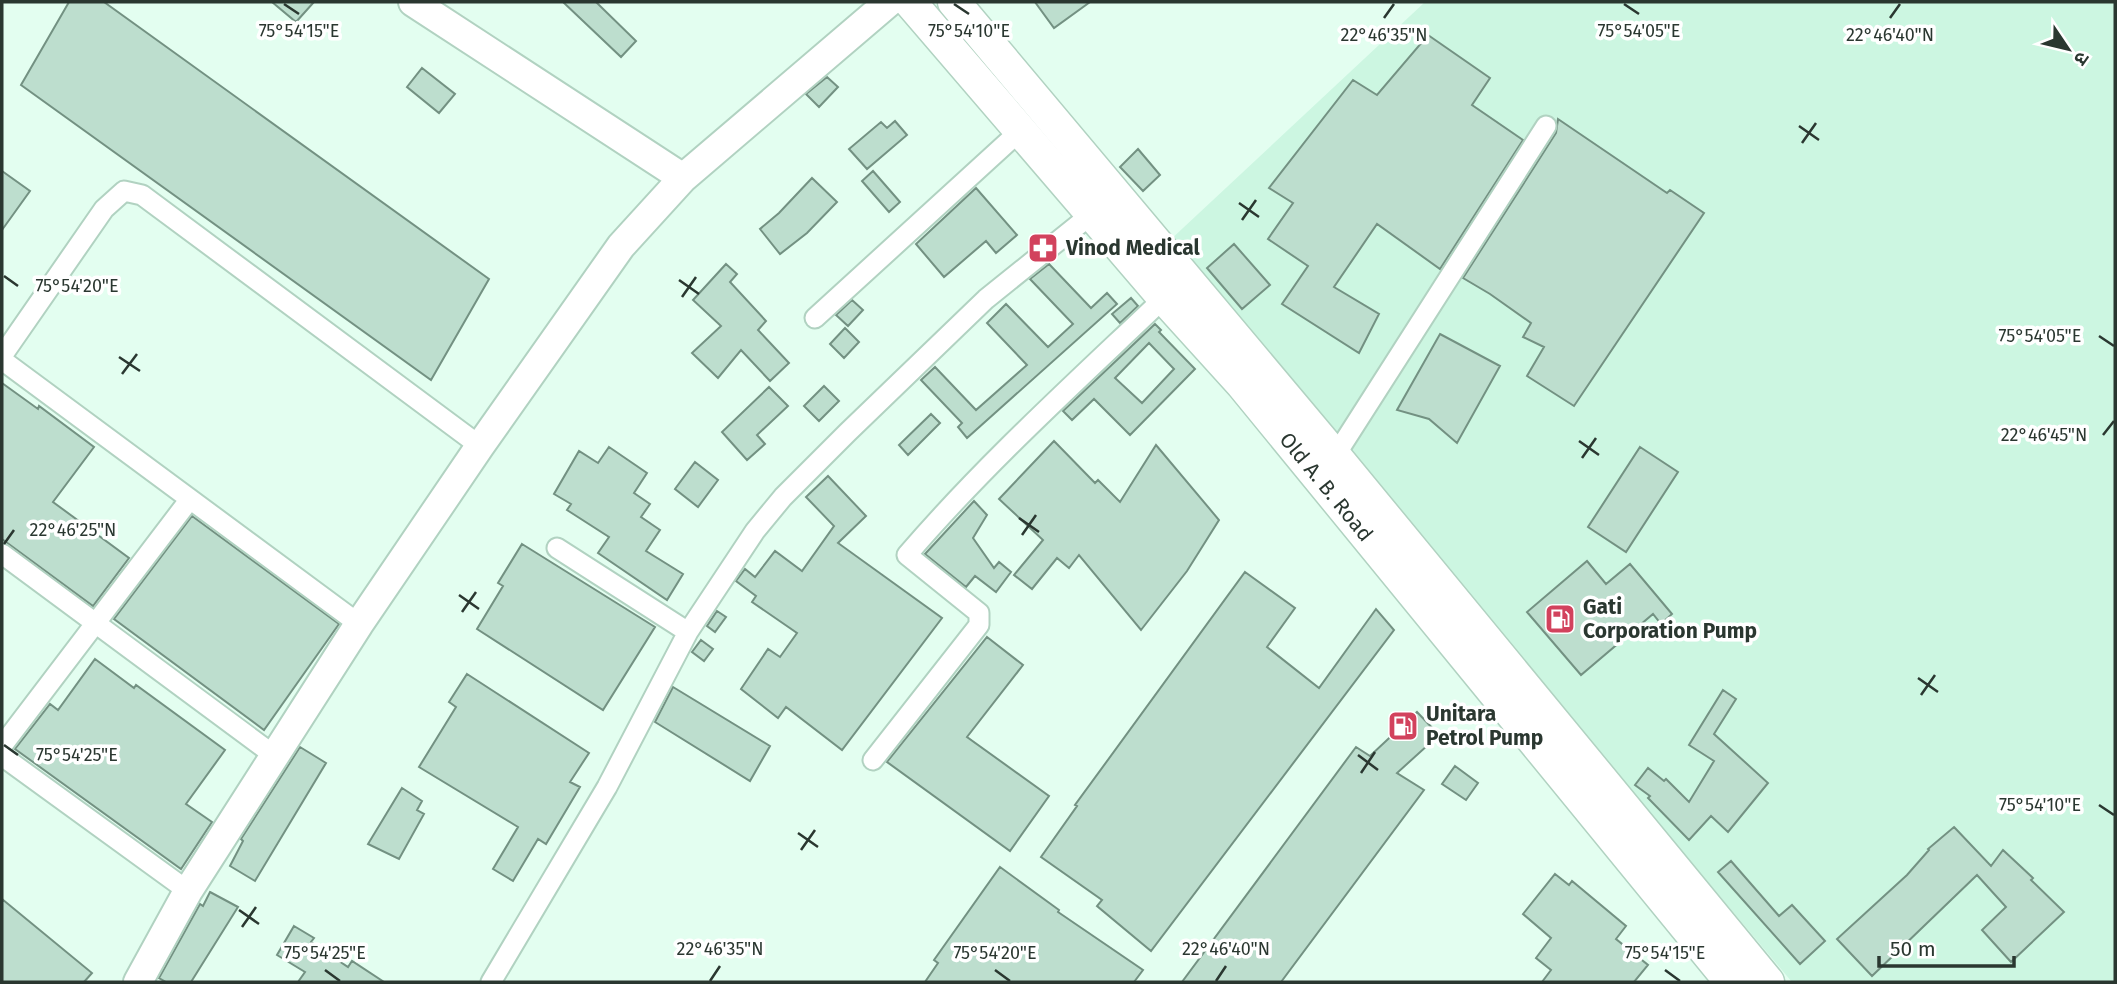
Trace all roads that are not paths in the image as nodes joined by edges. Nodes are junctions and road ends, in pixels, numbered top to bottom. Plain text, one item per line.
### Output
1 (413, 2) edge
2 (889, 2) edge
3 (910, 2) edge
4 (954, 2) edge
5 (1546, 126) dead end
6 (1021, 130) junction
7 (683, 178) junction
8 (1093, 213) junction
9 (1164, 298) junction
10 (815, 318) dead end
11 (2, 358) edge
12 (480, 446) junction
13 (1335, 456) junction
14 (190, 499) junction
15 (557, 548) dead end
16 (2, 554) edge
17 (95, 623) junction
18 (359, 624) junction
19 (688, 632) junction
20 (2, 746) edge
21 (2, 756) edge
22 (275, 756) junction
23 (873, 760) dead end
24 (188, 891) junction
25 (139, 982) edge
26 (491, 982) edge
27 (1731, 982) edge
28 (1768, 982) edge

1 - 7 street
2 - 7 street
3 - 6 main road, Old A. B. Road
4 - 13 main road, Old A. B. Road
5 - 13 street
6 - 8 main road, Old A. B. Road
6 - 10 street
7 - 12 street
8 - 9 main road, Old A. B. Road
8 - 19 street
9 - 23 street
9 - 27 main road, Old A. B. Road
11 - 12 street
11 - 14 street
12 - 18 street
13 - 28 main road, Old A. B. Road
14 - 17 street
14 - 18 street
15 - 19 street
16 - 17 street
17 - 20 street
17 - 22 street
18 - 22 street
19 - 26 street
21 - 24 street
22 - 24 street
24 - 25 street

